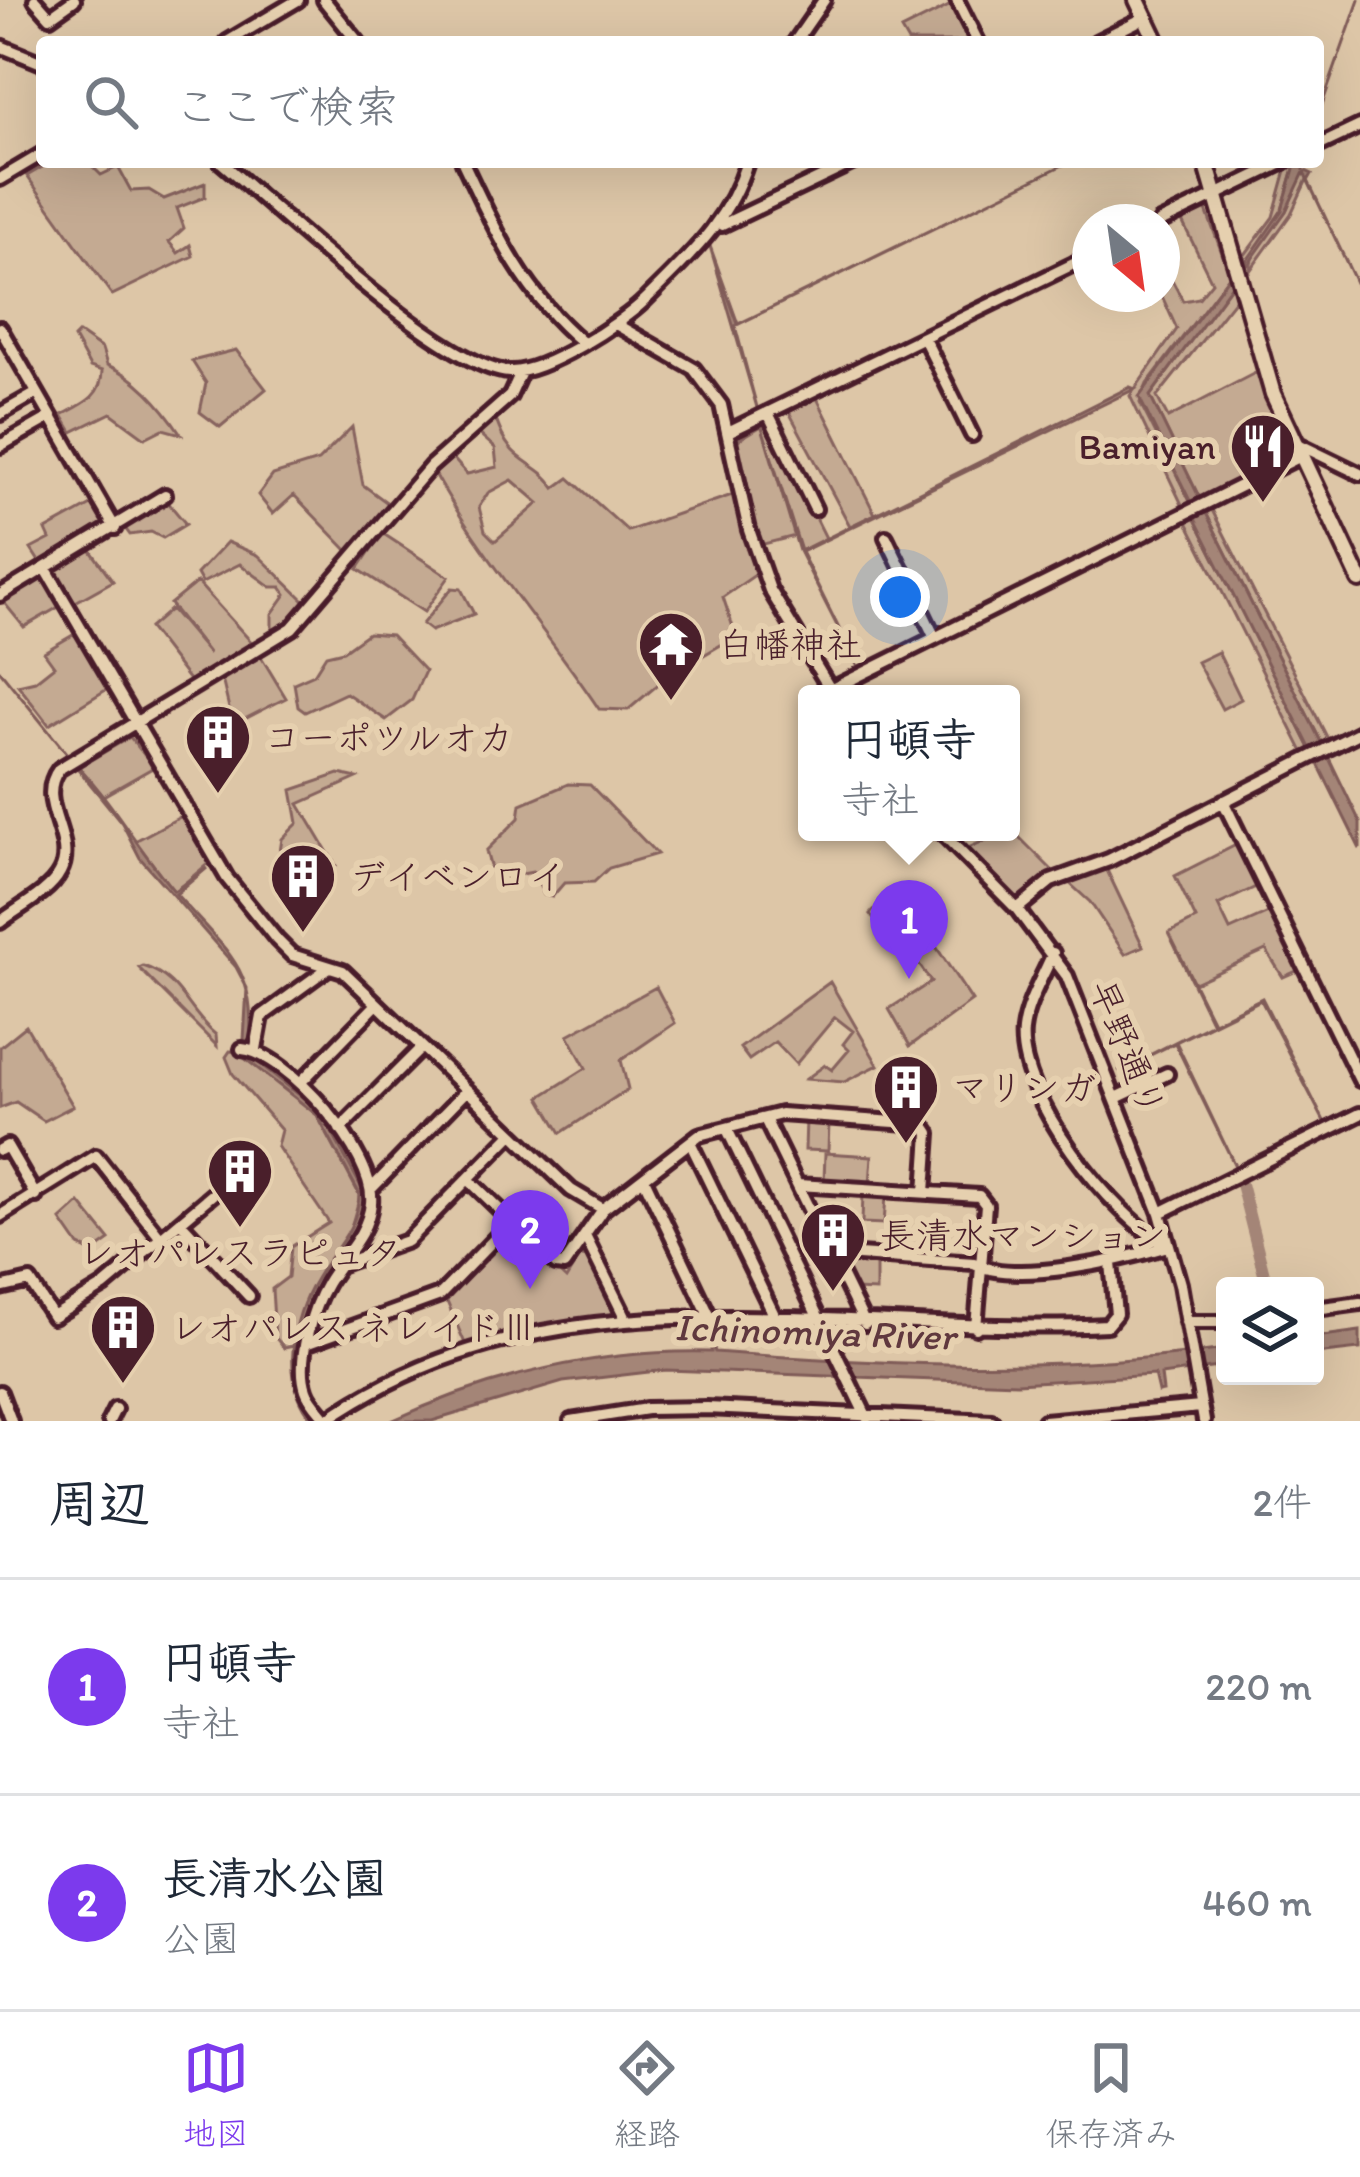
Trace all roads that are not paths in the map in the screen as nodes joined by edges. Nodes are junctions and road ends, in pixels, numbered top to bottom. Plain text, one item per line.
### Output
1 (35, 0) edge
2 (74, 0) edge
3 (298, 0) edge
4 (324, 0) edge
5 (824, 0) edge
6 (957, 0) edge
7 (1137, 0) edge
8 (1146, 17) junction
9 (236, 36) edge
10 (353, 36) edge
11 (799, 36) edge
12 (975, 36) edge
13 (1108, 36) edge
14 (1154, 36) edge
15 (0, 46) edge
16 (36, 61) edge
17 (1360, 126) edge
18 (1324, 143) edge
19 (36, 158) edge
20 (228, 168) edge
21 (467, 168) edge
22 (744, 168) edge
23 (842, 168) edge
24 (1208, 168) edge
25 (1271, 168) edge
26 (0, 179) edge
27 (1217, 194) junction
28 (1180, 212) edge
29 (719, 227) junction
30 (1072, 265) edge
31 (619, 326) junction
32 (0, 328) edge
33 (925, 338) junction
34 (581, 342) junction
35 (521, 372) junction
36 (37, 393) junction
37 (0, 414) edge
38 (769, 416) junction
39 (51, 417) junction
40 (728, 432) junction
41 (972, 435) dead end
42 (1291, 441) junction
43 (0, 446) edge
44 (1299, 457) junction
45 (1360, 474) edge
46 (165, 495) dead end
47 (815, 509) dead end
48 (115, 528) junction
49 (886, 537) dead end
50 (46, 569) junction
51 (1360, 580) edge
52 (0, 595) edge
53 (934, 638) junction
54 (827, 685) edge
55 (844, 685) edge
56 (136, 724) junction
57 (1360, 732) edge
58 (1223, 801) junction
59 (950, 841) edge
60 (1017, 909) junction
61 (0, 922) edge
62 (1053, 952) junction
63 (328, 968) junction
64 (377, 1004) junction
65 (422, 1047) junction
66 (1167, 1074) dead end
67 (1360, 1080) edge
68 (301, 1082) junction
69 (467, 1090) junction
70 (1116, 1098) junction
71 (1360, 1114) edge
72 (765, 1119) junction
73 (340, 1129) junction
74 (727, 1129) junction
75 (512, 1134) junction
76 (690, 1142) junction
77 (0, 1150) edge
78 (468, 1179) junction
79 (645, 1181) junction
80 (798, 1185) junction
81 (219, 1189) dead end
82 (371, 1189) junction
83 (925, 1192) junction
84 (36, 1196) junction
85 (602, 1209) junction
86 (1160, 1213) junction
87 (0, 1216) edge
88 (512, 1221) junction
89 (180, 1222) junction
90 (160, 1238) junction
91 (586, 1238) junction
92 (1168, 1246) junction
93 (830, 1253) junction
94 (1112, 1263) junction
95 (342, 1264) junction
96 (981, 1268) junction
97 (0, 1288) edge
98 (249, 1296) dead end
99 (1360, 1303) edge
100 (1324, 1309) edge
101 (709, 1315) junction
102 (625, 1317) junction
103 (775, 1317) junction
104 (1216, 1322) edge
105 (865, 1324) junction
106 (1187, 1324) junction
107 (824, 1328) junction
108 (976, 1328) junction
109 (308, 1343) junction
110 (0, 1393) edge
111 (1200, 1403) junction
112 (649, 1415) edge
113 (866, 1415) edge
114 (326, 1420) edge
115 (10, 1421) edge
116 (571, 1421) edge
117 (992, 1421) edge
118 (1044, 1421) edge
119 (1065, 1421) edge
120 (1204, 1421) edge

1 - 2 street
3 - 9 street
4 - 10 street
5 - 11 street
6 - 12 street
7 - 8 main road
8 - 13 street
8 - 14 main road
15 - 16 street
17 - 18 street
19 - 26 street
20 - 35 street
21 - 34 street
22 - 29 street
23 - 29 street
24 - 27 main road
25 - 27 street
27 - 28 street
27 - 42 main road
29 - 31 street
30 - 33 street
31 - 34 street
31 - 40 street
32 - 36 street
33 - 38 street
33 - 41 street
34 - 35 street
35 - 56 street
36 - 37 street
36 - 39 street
38 - 40 street
38 - 47 street
39 - 43 street
39 - 48 street
40 - 54 street
42 - 44 main road
42 - 45 street
44 - 51 main road
44 - 53 street
46 - 48 street
48 - 50 street
49 - 53 street
50 - 52 street
50 - 56 street
53 - 55 street
56 - 61 street
56 - 63 street
57 - 58 street
58 - 60 street
58 - 67 street
59 - 60 street, 早野通り
60 - 62 street, 早野通り
62 - 70 street, 早野通り
62 - 92 street
63 - 64 street
63 - 68 street
64 - 65 street
64 - 68 street
65 - 69 street
65 - 73 street
66 - 70 street
68 - 73 street
69 - 75 street
69 - 82 street
70 - 86 street, 早野通り
71 - 86 street
72 - 74 street
72 - 80 street
72 - 83 street
73 - 82 street
74 - 76 street
74 - 107 street
75 - 78 street
75 - 85 street
76 - 79 street
76 - 103 street
77 - 84 street
78 - 88 street
78 - 95 street
79 - 85 street
79 - 101 street
80 - 83 street
80 - 93 street
81 - 89 street
82 - 95 street
83 - 96 street
84 - 87 street
84 - 90 street
85 - 91 street
86 - 92 street, 早野通り
88 - 91 street
88 - 109 street
89 - 90 street
89 - 98 street
90 - 97 street
91 - 102 street
92 - 94 street
92 - 106 street, 早野通り
93 - 96 street
93 - 105 street
94 - 96 street
94 - 108 street
95 - 109 street
96 - 108 street
99 - 100 street
101 - 102 street
101 - 103 street
102 - 114 street
103 - 107 street
104 - 106 street
105 - 107 street
105 - 108 street
106 - 111 street, 早野通り
107 - 113 street
109 - 114 street
110 - 115 street
111 - 119 street
111 - 120 street
112 - 113 street
112 - 116 street
113 - 117 street
118 - 119 street

